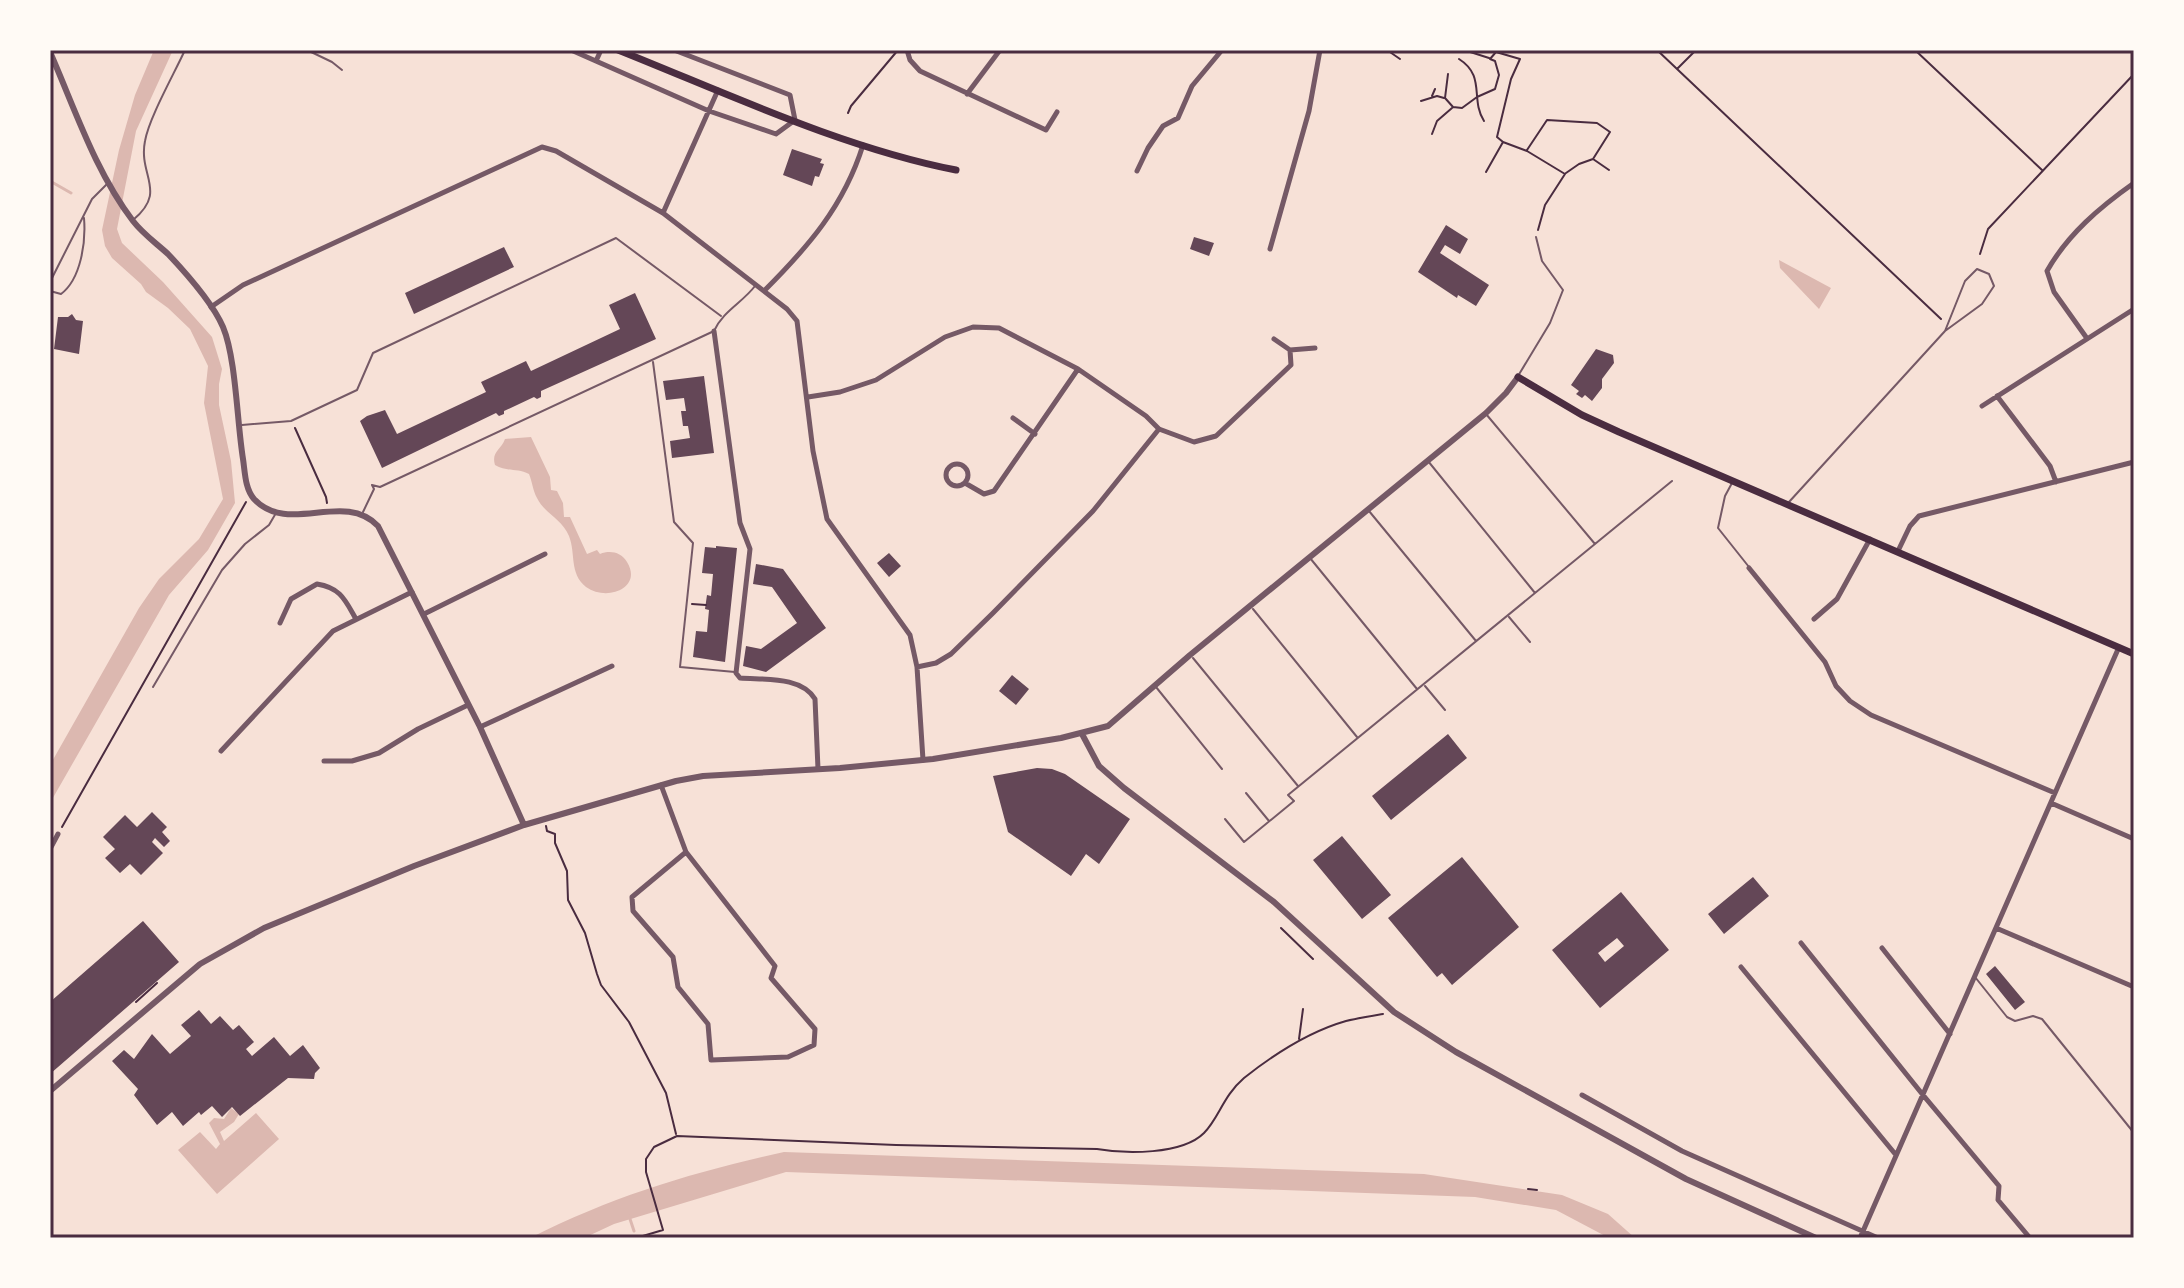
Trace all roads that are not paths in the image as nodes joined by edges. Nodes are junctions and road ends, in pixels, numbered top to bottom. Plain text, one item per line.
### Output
1 (185, 50) edge
2 (307, 50) edge
3 (571, 50) edge
4 (601, 50) edge
5 (618, 50) edge
6 (674, 50) edge
7 (907, 50) edge
8 (1000, 50) edge
9 (1222, 50) edge
10 (1320, 50) edge
11 (50, 52) edge
12 (596, 61) junction
13 (342, 70) dead end
14 (718, 90) junction
15 (967, 94) junction
16 (709, 111) junction
17 (1057, 112) dead end
18 (795, 120) junction
19 (863, 145) junction
20 (956, 170) dead end
21 (1137, 171) dead end
22 (2134, 183) edge
23 (108, 184) junction
24 (663, 213) junction
25 (84, 217) junction
26 (132, 220) junction
27 (1536, 237) road end
28 (1270, 249) dead end
29 (50, 282) edge
30 (756, 285) junction
31 (50, 291) edge
32 (764, 291) junction
33 (211, 307) junction
34 (2134, 309) edge
35 (721, 316) junction
36 (714, 331) junction
37 (1945, 331) junction
38 (2086, 337) junction
39 (1274, 339) dead end
40 (1315, 348) dead end
41 (1290, 350) junction
42 (653, 360) junction
43 (1078, 369) junction
44 (1518, 377) junction
45 (1997, 396) junction
46 (808, 397) junction
47 (1982, 406) dead end
48 (1486, 413) junction
49 (1013, 418) dead end
50 (238, 425) junction
51 (1159, 429) junction
52 (1035, 434) junction
53 (1428, 461) junction
54 (2134, 462) edge
55 (1672, 481) dead end
56 (1733, 481) junction
57 (2056, 482) junction
58 (965, 483) junction
59 (1789, 503) junction
60 (1369, 511) junction
61 (276, 512) junction
62 (362, 514) junction
63 (1870, 539) junction
64 (1595, 545) junction
65 (1898, 551) junction
66 (545, 554) dead end
67 (1310, 558) junction
68 (1749, 568) joint
69 (412, 592) junction
70 (1536, 594) junction
71 (1251, 606) junction
72 (424, 614) junction
73 (1508, 616) junction
74 (356, 619) junction
75 (1814, 619) dead end
76 (280, 623) dead end
77 (1476, 642) junction
78 (1530, 642) dead end
79 (2119, 647) junction
80 (2134, 654) edge
81 (1190, 655) junction
82 (612, 666) dead end
83 (917, 667) junction
84 (736, 673) junction
85 (1424, 685) junction
86 (1155, 686) junction
87 (153, 687) dead end
88 (1418, 690) junction
89 (468, 705) junction
90 (1445, 710) dead end
91 (480, 727) junction
92 (1082, 734) junction
93 (1358, 738) junction
94 (221, 751) dead end
95 (923, 760) junction
96 (324, 761) dead end
97 (818, 769) junction
98 (1222, 769) dead end
99 (661, 785) junction
100 (1298, 787) junction
101 (1246, 793) dead end
102 (2055, 793) junction
103 (2051, 803) junction
104 (1225, 819) dead end
105 (1270, 821) junction
106 (524, 825) junction
107 (58, 834) road end
108 (2134, 839) edge
109 (50, 849) edge
110 (686, 852) junction
111 (1996, 928) junction
112 (1801, 943) dead end
113 (1882, 948) dead end
114 (1741, 967) dead end
115 (1975, 977) junction
116 (2134, 987) edge
117 (1950, 1034) junction
118 (50, 1091) edge
119 (1582, 1095) dead end
120 (1923, 1095) junction
121 (2134, 1133) edge
122 (1896, 1155) junction
123 (1861, 1235) edge
124 (1816, 1238) edge
125 (1878, 1238) edge
126 (2030, 1238) edge

1 - 26 lane
2 - 13 lane
3 - 12 street
4 - 12 street
5 - 14 main road
6 - 18 street
7 - 15 street
8 - 15 street
9 - 21 street
10 - 28 street
11 - 23 street
12 - 16 street
14 - 16 street
14 - 18 main road
15 - 17 street
16 - 18 street
16 - 24 street
18 - 19 main road
19 - 20 main road
19 - 32 street
22 - 38 street
23 - 25 lane
23 - 26 street
24 - 30 street
24 - 33 street
25 - 29 lane
25 - 31 lane
26 - 33 street
27 - 44 lane
30 - 32 street
30 - 35 lane
32 - 46 street
33 - 50 street
34 - 38 street
35 - 36 lane
35 - 50 lane
36 - 42 lane
36 - 84 street
37 - 37 lane
37 - 59 lane
38 - 45 street
39 - 41 street
40 - 41 street
41 - 51 street
42 - 62 lane
42 - 84 lane
43 - 46 street
43 - 51 street
43 - 52 street
44 - 48 street
44 - 56 main road
45 - 47 street
45 - 57 street
46 - 83 street
48 - 53 street
48 - 64 lane
49 - 52 street
50 - 61 street
51 - 83 street
52 - 58 street
53 - 60 street
53 - 70 lane
54 - 57 street
55 - 64 lane
56 - 59 main road
56 - 68 lane
57 - 65 street
58 - 58 street
59 - 63 main road
60 - 67 street
60 - 77 lane
61 - 62 street
61 - 87 lane
62 - 69 street
63 - 65 main road
63 - 75 street
64 - 70 lane
65 - 79 main road
66 - 72 street
67 - 71 street
67 - 88 lane
68 - 102 street
69 - 72 street
69 - 74 street
70 - 73 lane
71 - 81 street
71 - 93 lane
72 - 89 street
73 - 77 lane
73 - 78 lane
74 - 76 street
74 - 94 street
77 - 85 lane
79 - 80 main road
79 - 102 street
81 - 86 street
81 - 100 lane
82 - 91 street
83 - 95 street
84 - 97 street
85 - 88 lane
85 - 90 lane
86 - 92 street
86 - 98 lane
88 - 93 lane
89 - 91 street
89 - 96 street
91 - 106 street
92 - 95 street
92 - 124 street
93 - 100 lane
95 - 97 street
97 - 99 street
99 - 106 street
99 - 110 street
100 - 105 lane
101 - 105 lane
102 - 103 street
103 - 108 street
103 - 111 street
104 - 105 lane
106 - 118 street
107 - 109 street
110 - 110 street
111 - 115 street
111 - 116 street
112 - 120 street
113 - 117 street
114 - 122 street
115 - 117 street
115 - 121 lane
117 - 120 street
119 - 123 street
120 - 122 street
120 - 126 street
122 - 123 street
123 - 125 street

